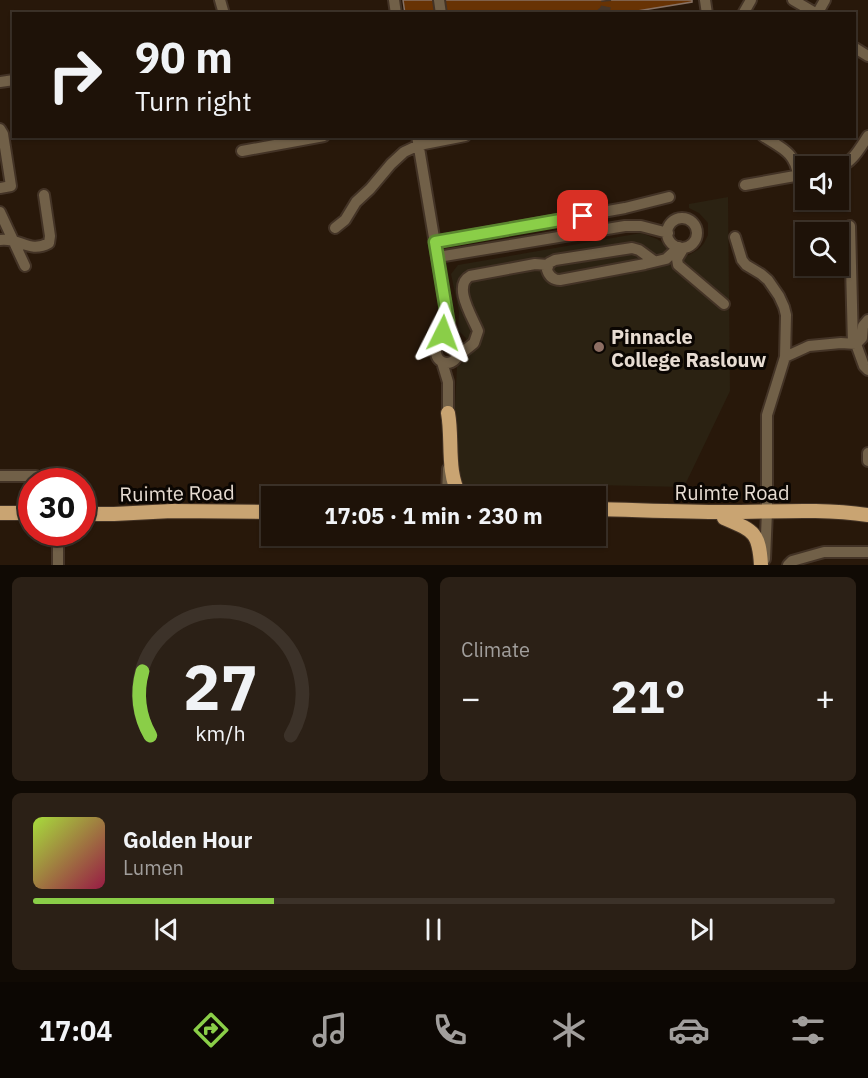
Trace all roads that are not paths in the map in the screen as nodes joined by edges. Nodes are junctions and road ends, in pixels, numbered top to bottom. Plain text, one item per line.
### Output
1 (793, 0) edge
2 (825, 0) edge
3 (811, 10) edge
4 (0, 129) edge
5 (868, 136) edge
6 (308, 138) edge
7 (446, 138) edge
8 (418, 141) edge
9 (782, 141) edge
10 (258, 142) edge
11 (242, 151) dead end
12 (795, 162) edge
13 (849, 162) edge
14 (795, 175) edge
15 (745, 185) dead end
16 (0, 188) edge
17 (44, 195) dead end
18 (669, 197) dead end
19 (0, 213) edge
20 (850, 225) dead end
21 (335, 228) dead end
22 (668, 233) junction
23 (735, 237) dead end
24 (13, 239) junction
25 (0, 240) edge
26 (435, 242) junction
27 (681, 247) junction
28 (438, 256) junction
29 (666, 259) junction
30 (654, 261) junction
31 (548, 265) junction
32 (25, 266) dead end
33 (685, 272) junction
34 (724, 304) dead end
35 (868, 320) edge
36 (448, 321) junction
37 (854, 344) junction
38 (439, 345) junction
39 (456, 354) junction
40 (785, 357) junction
41 (442, 362) junction
42 (868, 370) edge
43 (448, 382) junction
44 (448, 413) junction
45 (0, 476) edge
46 (18, 476) edge
47 (447, 486) edge
48 (455, 486) edge
49 (606, 509) edge
50 (261, 512) edge
51 (0, 513) edge
52 (18, 513) edge
53 (96, 514) edge
54 (767, 515) junction
55 (868, 517) edge
56 (606, 518) edge
57 (724, 518) junction
58 (58, 546) edge
59 (868, 552) edge
60 (58, 563) edge
61 (763, 565) edge
62 (788, 565) edge

1 - 3 street
2 - 3 street
4 - 16 street
5 - 13 street
6 - 10 street
7 - 8 street
8 - 21 street
8 - 26 street
9 - 12 street
10 - 11 street
14 - 15 street
17 - 24 street
18 - 26 street
19 - 24 street
20 - 37 street
22 - 27 street
22 - 27 street
22 - 28 street
23 - 40 street
24 - 25 street
24 - 32 street
26 - 28 street
27 - 29 street
27 - 33 street
28 - 36 street
29 - 30 street
29 - 33 street
30 - 31 street
30 - 31 street
31 - 39 street
33 - 34 street
35 - 37 street
36 - 38 street
36 - 39 street
37 - 40 street
37 - 42 street
38 - 39 street
38 - 41 street
39 - 41 street
39 - 43 street
40 - 54 street
41 - 43 street
43 - 44 street
44 - 47 street
44 - 48 main road
45 - 46 street
49 - 54 main road, Ruimte Road
50 - 53 main road, Ruimte Road
51 - 52 main road
54 - 55 main road, Ruimte Road
54 - 57 main road, Ruimte Road
54 - 61 street
56 - 57 main road, Ruimte Road
57 - 61 main road
58 - 60 street
59 - 62 street

